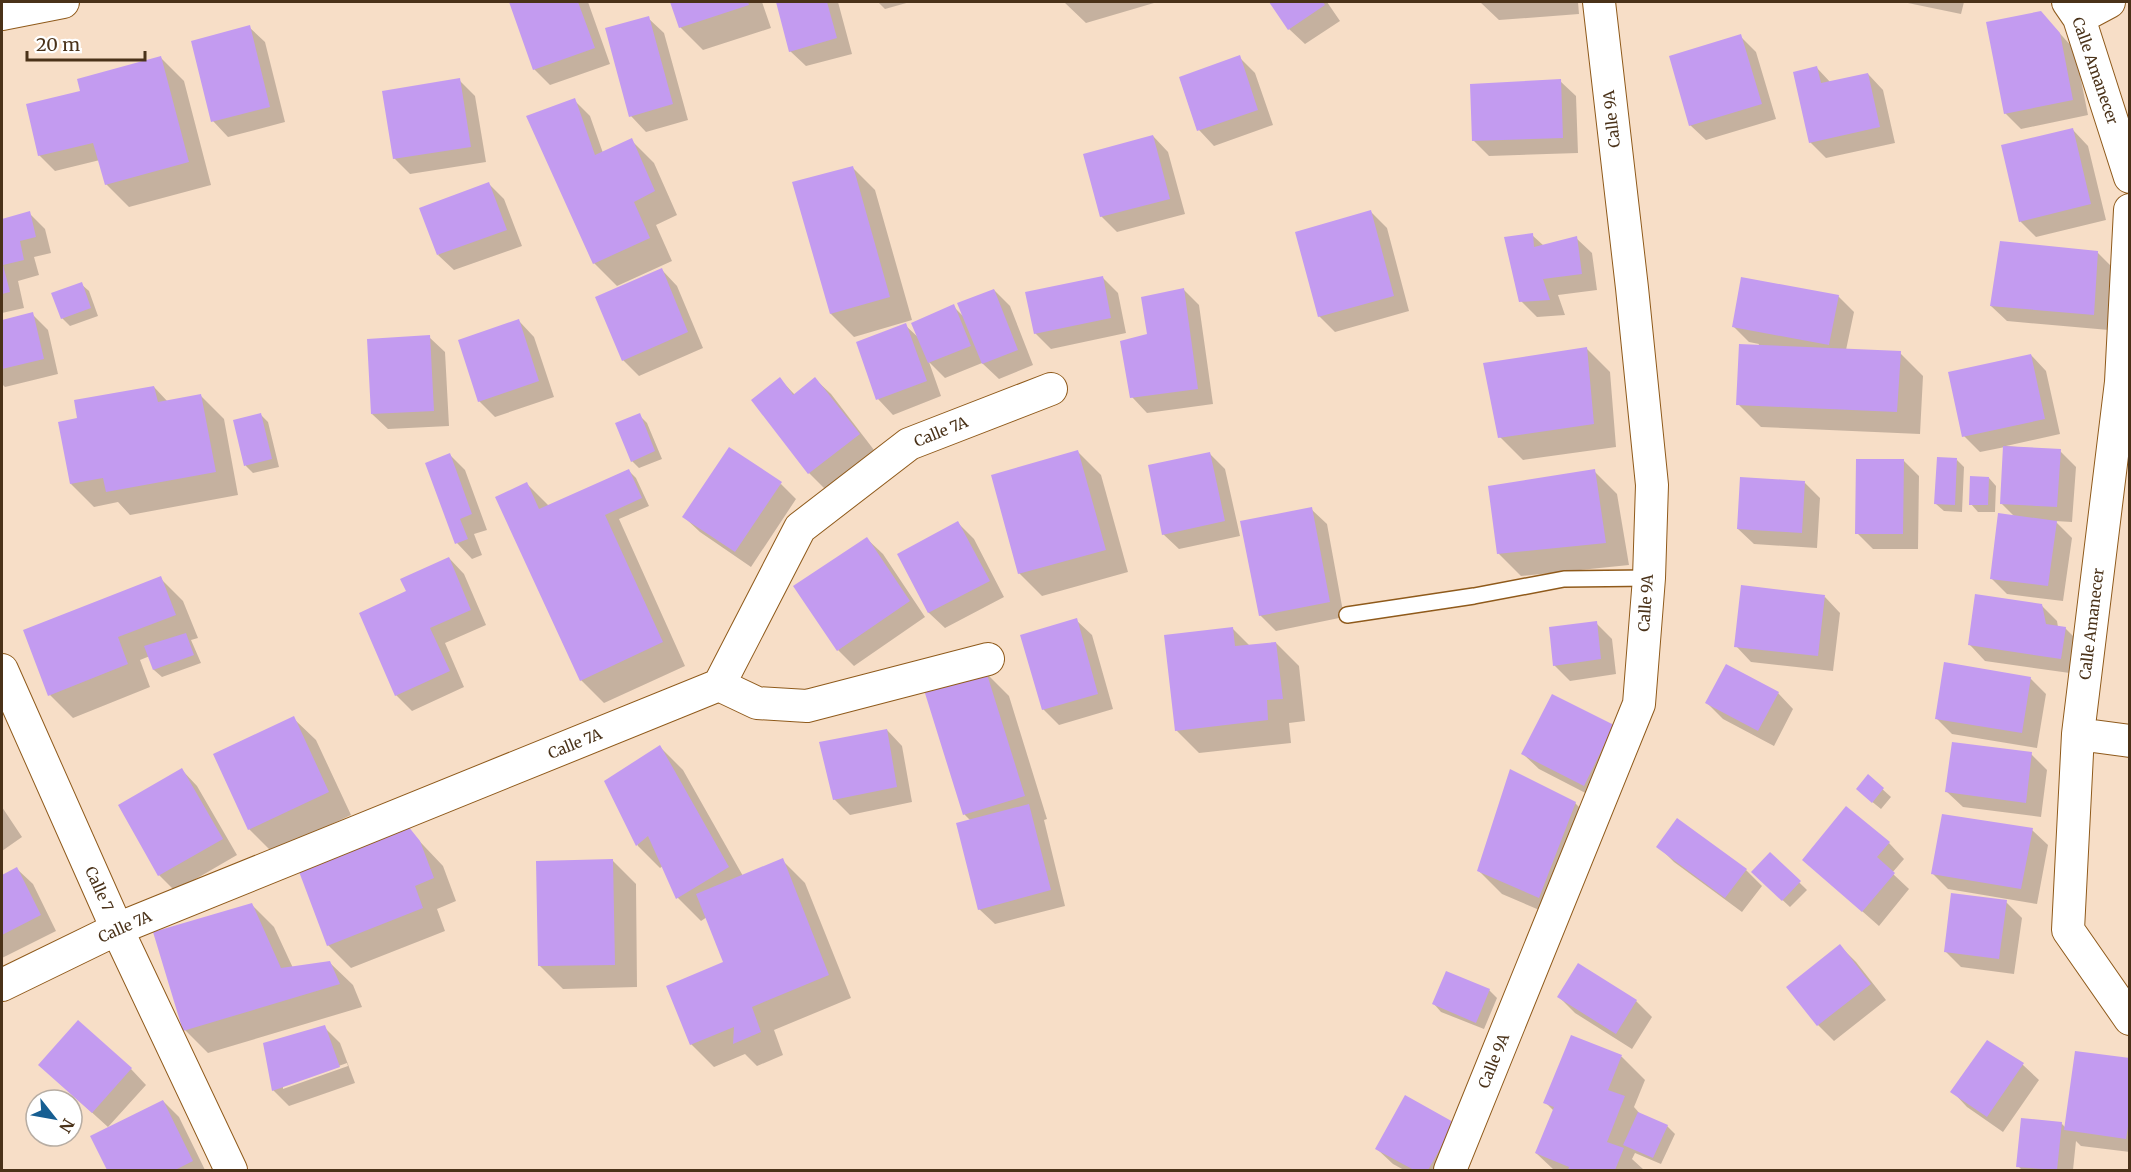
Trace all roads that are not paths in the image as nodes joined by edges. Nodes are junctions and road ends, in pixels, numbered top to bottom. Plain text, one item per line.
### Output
1 (63, 2) edge
2 (1599, 2) edge
3 (2109, 2) edge
4 (2073, 10) edge
5 (2, 14) edge
6 (2130, 177) edge
7 (2130, 210) edge
8 (2125, 382) edge
9 (1051, 389) dead end
10 (1648, 578) junction
11 (1347, 615) dead end
12 (988, 659) dead end
13 (2, 670) edge
14 (719, 685) junction
15 (2078, 734) junction
16 (2130, 741) edge
17 (117, 929) junction
18 (2, 985) edge
19 (2130, 1019) edge
20 (231, 1170) edge
21 (1450, 1170) edge

1 - 5 street
2 - 10 street, Calle 9A
3 - 4 street
4 - 6 street, Calle Amanecer
7 - 8 street, Calle Amanecer
8 - 15 street, Calle Amanecer
9 - 14 street, Calle 7A
10 - 11 lane
10 - 21 street, Calle 9A
12 - 14 street
13 - 17 street, Calle 7
14 - 17 street, Calle 7A
15 - 16 street
15 - 19 street, Calle Amanecer
17 - 18 street, Calle 7A
17 - 20 street, Calle 7

